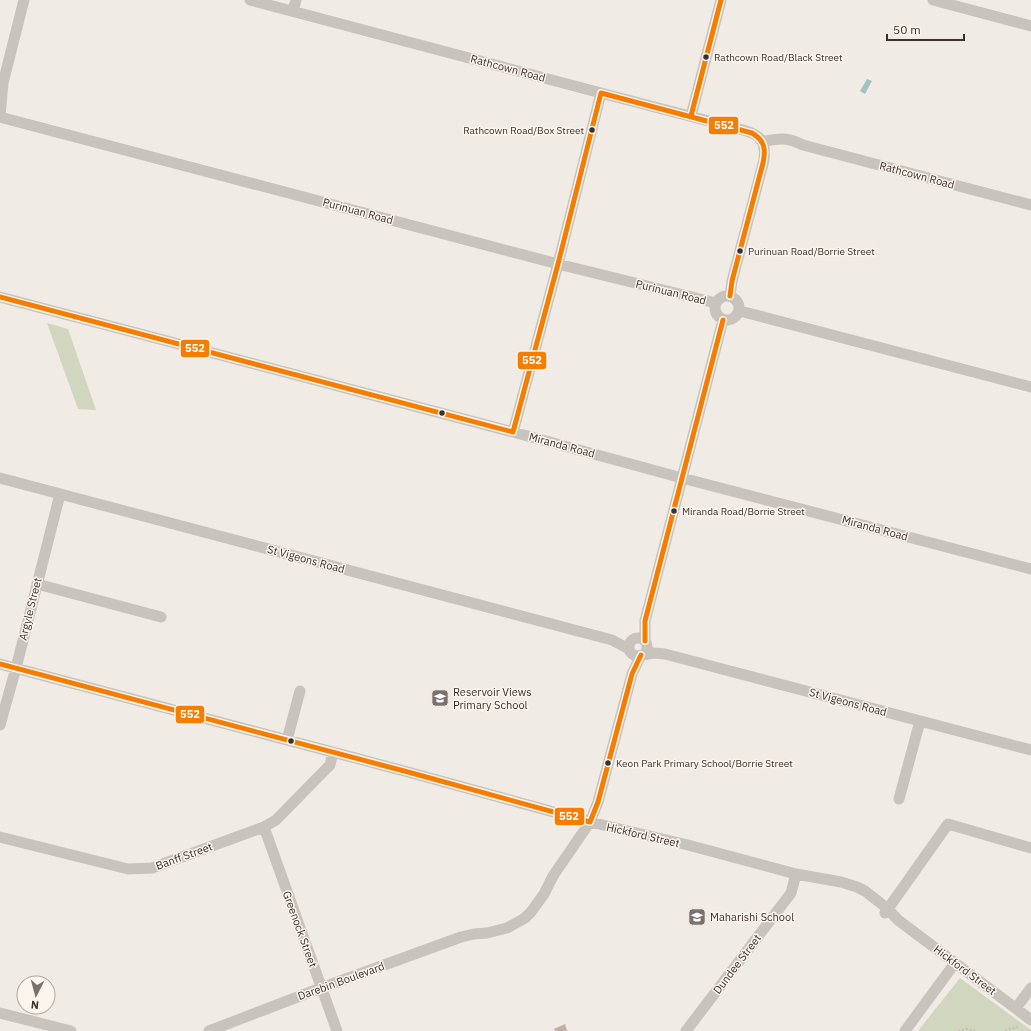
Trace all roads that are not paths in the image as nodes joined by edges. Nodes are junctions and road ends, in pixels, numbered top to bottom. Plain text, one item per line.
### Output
1 (24, 0) edge
2 (250, 0) edge
3 (296, 0) edge
4 (721, 0) edge
5 (933, 0) edge
6 (290, 7) edge
7 (1031, 26) edge
8 (1, 86) edge
9 (601, 93) junction
10 (691, 116) junction
11 (0, 117) edge
12 (763, 146) junction
13 (1031, 205) edge
14 (558, 264) junction
15 (730, 296) junction
16 (0, 297) edge
17 (716, 303) junction
18 (740, 311) junction
19 (723, 320) junction
20 (1031, 387) edge
21 (512, 432) junction
22 (0, 478) edge
23 (682, 478) junction
24 (60, 494) junction
25 (1031, 569) edge
26 (37, 584) junction
27 (161, 617) dead end
28 (638, 647) junction
29 (0, 664) edge
30 (16, 668) junction
31 (300, 691) dead end
32 (920, 721) junction
33 (0, 725) edge
34 (287, 740) junction
35 (1031, 750) edge
36 (333, 752) junction
37 (899, 799) dead end
38 (590, 822) junction
39 (264, 827) junction
40 (0, 837) edge
41 (1031, 848) edge
42 (798, 874) junction
43 (886, 911) junction
44 (955, 964) junction
45 (321, 988) junction
46 (1031, 988) edge
47 (1016, 1008) junction
48 (0, 1013) edge
49 (1031, 1020) edge
50 (71, 1031) edge
51 (209, 1031) edge
52 (337, 1031) edge
53 (686, 1031) edge
54 (905, 1031) edge

1 - 8 street
2 - 6 street, Rathcown Road
3 - 6 street
4 - 10 street
5 - 7 street
6 - 9 street, Rathcown Road
8 - 11 street
9 - 10 street, Rathcown Road
9 - 14 street
10 - 12 street, Rathcown Road
11 - 14 street, Purinuan Road
12 - 13 street, Rathcown Road
12 - 15 street
14 - 17 street, Purinuan Road
14 - 21 street
15 - 17 street
15 - 18 street
16 - 21 street, Miranda Road
17 - 19 street
18 - 19 street
18 - 20 street
19 - 23 street
21 - 23 street, Miranda Road
22 - 24 street, St Vigeons Road
23 - 25 street, Miranda Road
23 - 28 street
24 - 26 street, Argyle Street
24 - 28 street, St Vigeons Road
26 - 27 street
26 - 30 street, Argyle Street
28 - 32 street, St Vigeons Road
28 - 38 street, Darebin Boulevard
29 - 30 street, Hickford Street
30 - 33 street, Argyle Street
30 - 34 street, Hickford Street
31 - 34 street
32 - 35 street, St Vigeons Road
32 - 37 street
34 - 36 street, Hickford Street
36 - 38 street, Hickford Street
36 - 39 street, Banff Street
38 - 42 street, Hickford Street
38 - 45 street, Darebin Boulevard
39 - 40 street, Banff Street
39 - 45 street, Greenock Street
41 - 43 street
42 - 43 street, Hickford Street
42 - 53 street, Dundee Street
43 - 44 street, Hickford Street
44 - 47 street, Hickford Street
44 - 54 street
45 - 51 street, Darebin Boulevard
45 - 52 street, Greenock Street
46 - 47 street
47 - 49 street, Hickford Street
48 - 50 street

